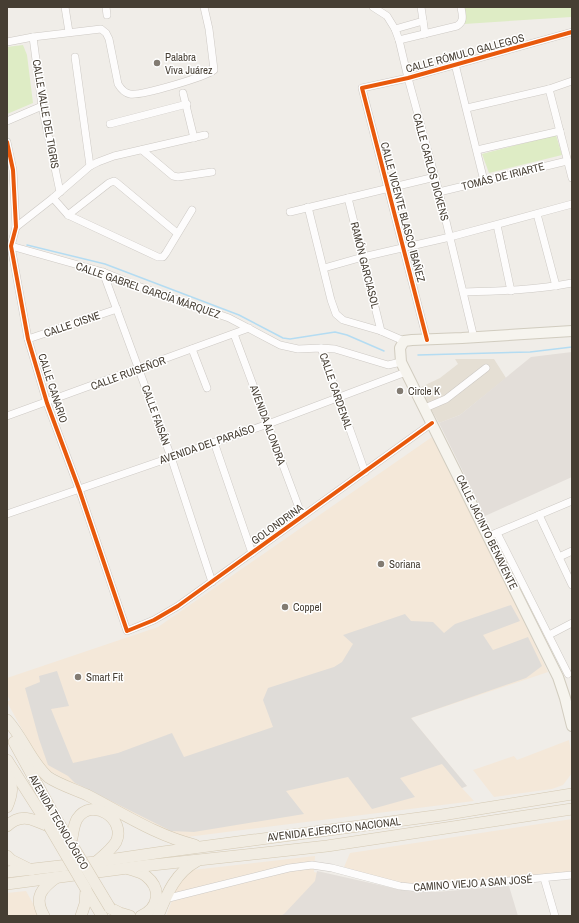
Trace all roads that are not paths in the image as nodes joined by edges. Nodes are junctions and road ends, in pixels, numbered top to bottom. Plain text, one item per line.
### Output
1 (65, 7) edge
2 (106, 7) edge
3 (204, 7) edge
4 (373, 7) edge
5 (421, 7) edge
6 (461, 7) edge
7 (107, 15) dead end
8 (423, 21) junction
9 (395, 29) junction
10 (69, 32) junction
11 (572, 32) edge
12 (425, 34) junction
13 (34, 37) junction
14 (399, 40) junction
15 (7, 42) edge
16 (75, 57) dead end
17 (456, 64) junction
18 (408, 78) junction
19 (572, 81) edge
20 (362, 88) joint
21 (549, 89) junction
22 (183, 93) dead end
23 (187, 104) junction
24 (42, 106) junction
25 (467, 108) junction
26 (7, 121) edge
27 (110, 124) dead end
28 (560, 131) junction
29 (206, 135) dead end
30 (194, 138) junction
31 (7, 142) edge
32 (142, 150) junction
33 (477, 150) junction
34 (567, 160) junction
35 (90, 166) junction
36 (212, 172) dead end
37 (434, 177) junction
38 (572, 178) edge
39 (484, 180) junction
40 (388, 189) junction
41 (60, 192) junction
42 (439, 192) junction
43 (53, 198) junction
44 (348, 198) junction
45 (572, 204) edge
46 (308, 208) junction
47 (192, 210) dead end
48 (290, 212) dead end
49 (537, 214) junction
50 (68, 215) junction
51 (497, 225) junction
52 (16, 226) junction
53 (177, 233) junction
54 (450, 237) junction
55 (11, 246) junction
56 (404, 247) junction
57 (363, 257) junction
58 (324, 268) junction
59 (103, 272) junction
60 (572, 283) edge
61 (556, 286) junction
62 (511, 291) junction
63 (464, 292) junction
64 (117, 309) junction
65 (249, 328) junction
66 (381, 331) junction
67 (572, 331) edge
68 (234, 334) junction
69 (474, 338) junction
70 (28, 340) junction
71 (427, 340) junction
72 (404, 341) junction
73 (280, 345) joint
74 (321, 348) junction
75 (192, 349) junction
76 (401, 362) junction
77 (486, 368) dead end
78 (139, 369) junction
79 (406, 372) junction
80 (207, 388) dead end
81 (338, 397) junction
82 (46, 403) junction
83 (425, 408) junction
84 (7, 416) edge
85 (432, 423) junction
86 (268, 424) junction
87 (214, 442) junction
88 (170, 457) junction
89 (364, 472) junction
90 (79, 489) junction
91 (572, 502) edge
92 (7, 514) edge
93 (539, 515) junction
94 (302, 516) junction
95 (493, 535) junction
96 (572, 551) edge
97 (252, 553) junction
98 (559, 557) junction
99 (212, 582) junction
100 (572, 585) edge
101 (572, 623) edge
102 (127, 631) joint
103 (549, 635) junction
104 (566, 674) edge
105 (7, 720) edge
106 (572, 726) edge
107 (7, 727) edge
108 (7, 760) edge
109 (7, 774) edge
110 (572, 794) edge
111 (7, 807) edge
112 (572, 809) edge
113 (7, 826) edge
114 (49, 826) junction
115 (285, 835) junction
116 (71, 843) junction
117 (202, 846) junction
118 (243, 855) junction
119 (7, 856) edge
120 (199, 860) junction
121 (95, 862) junction
122 (126, 868) junction
123 (31, 870) junction
124 (7, 872) edge
125 (572, 875) edge
126 (57, 877) junction
127 (544, 878) junction
128 (7, 884) edge
129 (86, 889) junction
130 (165, 899) junction
131 (109, 913) edge
132 (44, 916) edge
133 (81, 916) edge
134 (130, 916) edge
135 (141, 916) edge
136 (158, 916) edge
137 (555, 916) edge

1 - 10 street
2 - 7 street
3 - 10 street
4 - 9 street, CALLE CARLOS DICKENS
5 - 8 street
6 - 12 street
8 - 9 street
8 - 12 street
9 - 14 street, CALLE CARLOS DICKENS
10 - 13 street
11 - 17 street, CALLE RÓMULO GALLEGOS
12 - 14 street
13 - 15 street
13 - 24 street, CALLE VALLE DEL TIGRIS
14 - 18 street, CALLE CARLOS DICKENS
16 - 35 street
17 - 18 street, CALLE RÓMULO GALLEGOS
17 - 25 street
18 - 20 street, CALLE RÓMULO GALLEGOS
18 - 37 street, CALLE CARLOS DICKENS
19 - 21 street
20 - 40 street, CALLE VICENTE BLASCO IBAÑEZ
21 - 25 street
21 - 28 street
22 - 23 street
23 - 27 street
23 - 30 street
24 - 26 street
24 - 41 street, CALLE VALLE DEL TIGRIS
25 - 33 street
28 - 33 street
28 - 34 street
29 - 30 street
30 - 32 street
31 - 52 street, CALLE CANARIO
32 - 35 street
32 - 36 street
33 - 39 street
34 - 38 street
34 - 39 street, TOMÁS DE IRIARTE
35 - 41 street
37 - 40 street
37 - 42 street, CALLE CARLOS DICKENS
39 - 42 street, TOMÁS DE IRIARTE
40 - 44 street
40 - 56 street, CALLE VICENTE BLASCO IBAÑEZ
41 - 43 street
42 - 54 street, CALLE CARLOS DICKENS
43 - 50 street
43 - 52 street
44 - 46 street
44 - 57 street, RAMÓN GARCIASOL
45 - 49 street
46 - 48 street
46 - 58 street
47 - 53 street
49 - 51 street
49 - 61 street
50 - 53 street
50 - 53 street
51 - 54 street
51 - 62 street
52 - 55 street, CALLE CANARIO
54 - 56 street
54 - 63 street, CALLE CARLOS DICKENS
55 - 59 street, CALLE GABREL GARCÍA MÁRQUEZ
55 - 70 street, CALLE CANARIO
56 - 57 street
56 - 71 street, CALLE VICENTE BLASCO IBAÑEZ
57 - 58 street
57 - 66 street, RAMÓN GARCIASOL
58 - 66 street
59 - 64 street, CALLE FAISÁN
59 - 65 street, CALLE GABREL GARCÍA MÁRQUEZ
60 - 61 street
61 - 62 street
62 - 63 street
63 - 69 street, CALLE CARLOS DICKENS
64 - 70 street, CALLE CISNE
64 - 78 street, CALLE FAISÁN
65 - 68 street, CALLE RUISEÑOR
65 - 73 street, CALLE GABREL GARCÍA MÁRQUEZ
66 - 72 street
67 - 69 street
68 - 75 street, CALLE RUISEÑOR
68 - 86 street, AVENIDA ALONDRA
69 - 71 street
70 - 82 street, CALLE CANARIO
71 - 72 street
72 - 76 street
73 - 74 street, CALLE CARDENAL
74 - 76 street
74 - 81 street, CALLE CARDENAL
75 - 78 street, CALLE RUISEÑOR
75 - 80 street
76 - 79 street, CALLE JACINTO BENAVENTE
77 - 83 street
78 - 82 street, CALLE RUISEÑOR
78 - 88 street, CALLE FAISÁN
79 - 81 street, AVENIDA DEL PARAÍSO
79 - 83 street, CALLE JACINTO BENAVENTE
81 - 86 street, AVENIDA DEL PARAÍSO
81 - 89 street, CALLE CARDENAL
82 - 84 street, CALLE RUISEÑOR
82 - 90 street, CALLE CANARIO
83 - 85 street, CALLE JACINTO BENAVENTE
85 - 89 street, GOLONDRINA
85 - 95 street, CALLE JACINTO BENAVENTE
86 - 87 street, AVENIDA DEL PARAÍSO
86 - 94 street, AVENIDA ALONDRA
87 - 88 street, AVENIDA DEL PARAÍSO
87 - 97 street
88 - 90 street, AVENIDA DEL PARAÍSO
88 - 99 street, CALLE FAISÁN
89 - 94 street, GOLONDRINA
90 - 92 street, AVENIDA DEL PARAÍSO
90 - 102 street, CALLE CANARIO
91 - 93 street
93 - 95 street
93 - 98 street
94 - 97 street, GOLONDRINA
95 - 103 street
95 - 104 street, CALLE JACINTO BENAVENTE
96 - 98 street
97 - 99 street, GOLONDRINA
98 - 100 street
99 - 102 street, GOLONDRINA
101 - 103 street
103 - 104 street
104 - 106 street, CALLE JACINTO BENAVENTE
105 - 117 main road
107 - 116 main road, AVENIDA TECNOLÓGICO
108 - 114 main road, AVENIDA TECNOLÓGICO
109 - 111 main road
110 - 115 main road, AVENIDA EJERCITO NACIONAL
112 - 118 main road, AVENIDA EJERCITO NACIONAL
113 - 114 main road
114 - 129 main road, AVENIDA TECNOLÓGICO, bridge
115 - 117 main road, AVENIDA EJERCITO NACIONAL
115 - 118 main road
116 - 121 main road
116 - 131 main road, AVENIDA TECNOLÓGICO, bridge
117 - 121 main road, AVENIDA EJERCITO NACIONAL
118 - 120 main road, AVENIDA EJERCITO NACIONAL
119 - 123 main road
120 - 122 main road, AVENIDA EJERCITO NACIONAL
120 - 130 main road
121 - 123 main road, AVENIDA EJERCITO NACIONAL
122 - 126 main road, AVENIDA EJERCITO NACIONAL
122 - 135 main road
123 - 124 main road, AVENIDA EJERCITO NACIONAL
125 - 127 street, CAMINO VIEJO A SAN JOSÉ
126 - 128 main road, AVENIDA EJERCITO NACIONAL
126 - 132 main road
127 - 130 street, CAMINO VIEJO A SAN JOSÉ
127 - 137 street
129 - 131 main road, AVENIDA TECNOLÓGICO
129 - 133 main road
130 - 136 main road
131 - 134 main road

